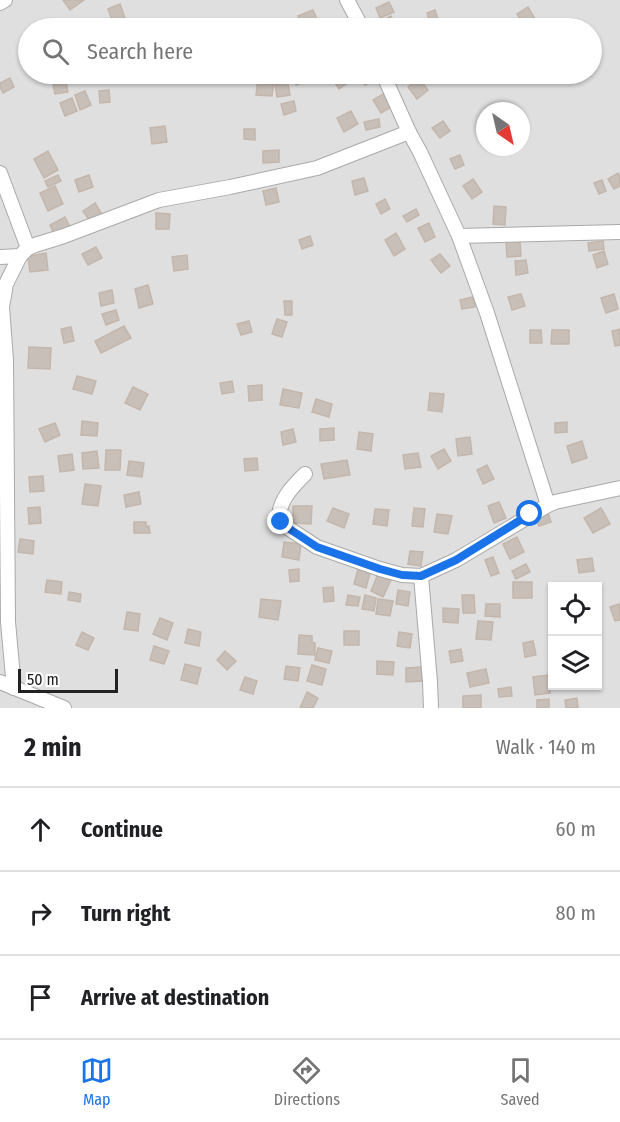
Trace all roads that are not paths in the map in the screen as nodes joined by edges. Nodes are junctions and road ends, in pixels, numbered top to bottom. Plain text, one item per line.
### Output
1 (5, 0) edge
2 (347, 0) edge
3 (0, 3) edge
4 (357, 18) edge
5 (387, 84) edge
6 (408, 132) junction
7 (0, 173) edge
8 (620, 232) edge
9 (459, 236) junction
10 (24, 252) junction
11 (0, 257) edge
12 (305, 474) dead end
13 (620, 488) edge
14 (548, 505) junction
15 (421, 576) junction
16 (0, 682) edge
17 (14, 688) junction
18 (64, 708) edge
19 (431, 708) edge

1 - 3 street
2 - 4 street
5 - 6 street
6 - 9 street
6 - 10 street
7 - 10 street
8 - 9 street
9 - 14 street
10 - 11 street
10 - 17 street
12 - 15 street
13 - 14 street
14 - 15 street
15 - 19 street
16 - 17 street
17 - 18 street

